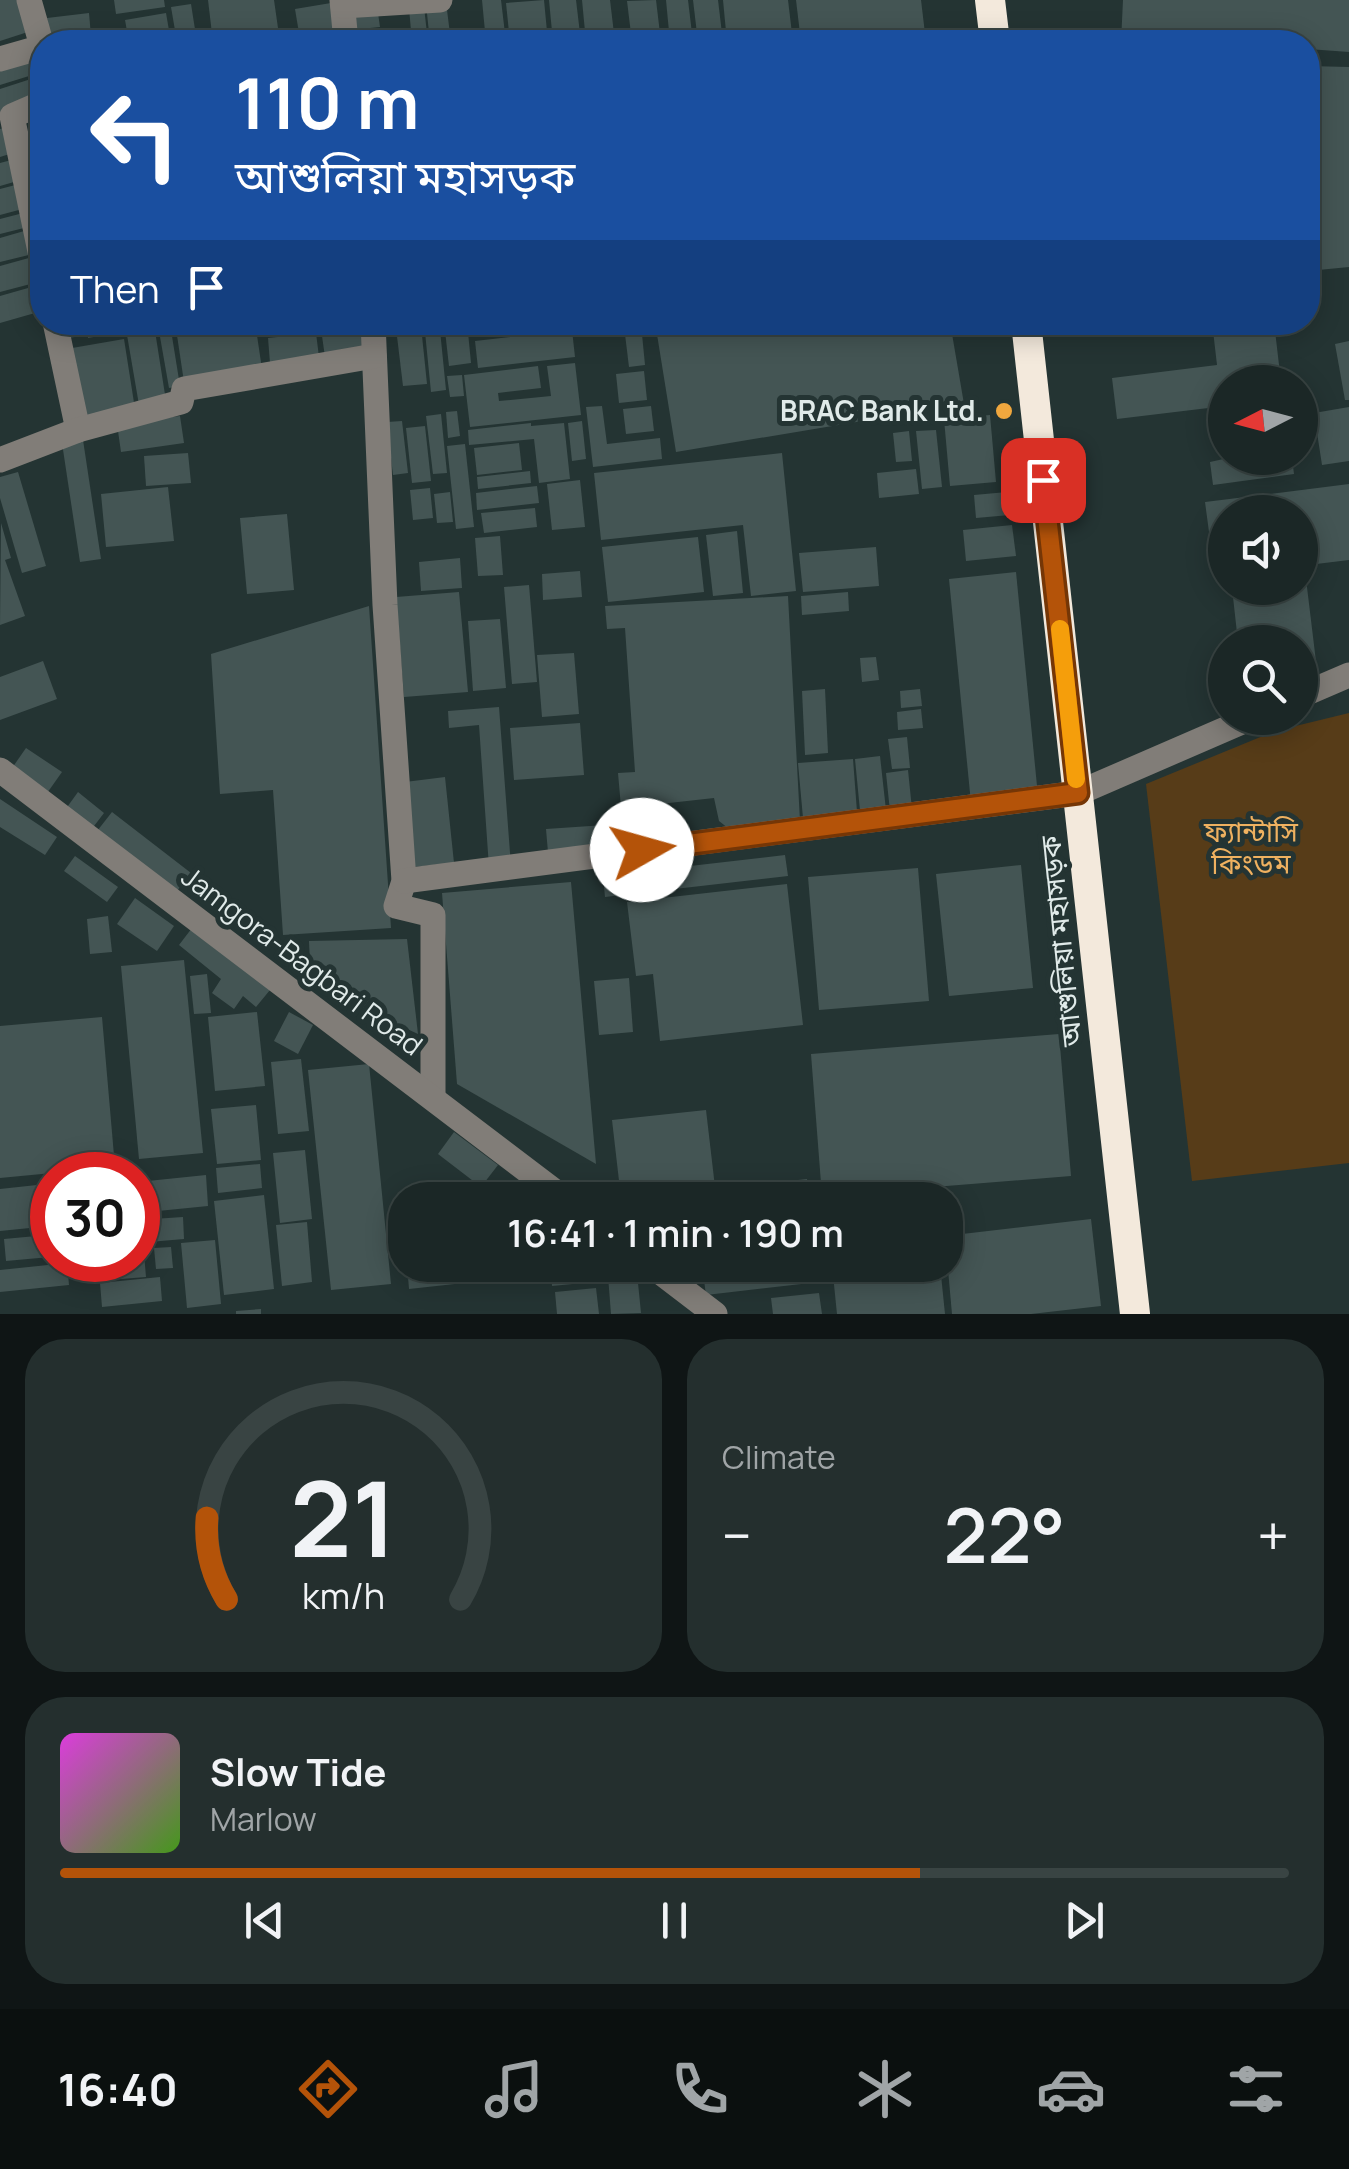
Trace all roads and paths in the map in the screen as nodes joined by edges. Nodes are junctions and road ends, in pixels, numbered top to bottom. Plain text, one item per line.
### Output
1 (29, 0) edge
2 (440, 0) edge
3 (990, 0) edge
4 (342, 3) edge
5 (37, 30) edge
6 (345, 30) edge
7 (994, 30) edge
8 (30, 50) edge
9 (0, 59) edge
10 (30, 108) edge
11 (30, 203) edge
12 (58, 335) edge
13 (373, 335) edge
14 (1027, 335) edge
15 (374, 356) junction
16 (78, 430) junction
17 (0, 460) edge
18 (1349, 675) edge
19 (1318, 688) edge
20 (1213, 735) edge
21 (0, 770) edge
22 (1078, 793) junction
23 (404, 881) junction
24 (433, 1098) junction
25 (543, 1182) edge
26 (673, 1282) edge
27 (715, 1314) edge
28 (1136, 1314) edge

1 - 5 street
2 - 4 street
3 - 7 highway
4 - 6 street
8 - 9 street
10 - 11 street
12 - 16 street
13 - 15 street
14 - 22 highway, আশুলিয়া মহাসড়ক
15 - 16 street
15 - 23 street
16 - 17 street
18 - 19 street
20 - 22 street
21 - 24 street, Jamgora-Bagbari Road
22 - 23 street
22 - 28 highway, আশুলিয়া মহাসড়ক
23 - 24 street
24 - 25 street, Jamgora-Bagbari Road
26 - 27 street

